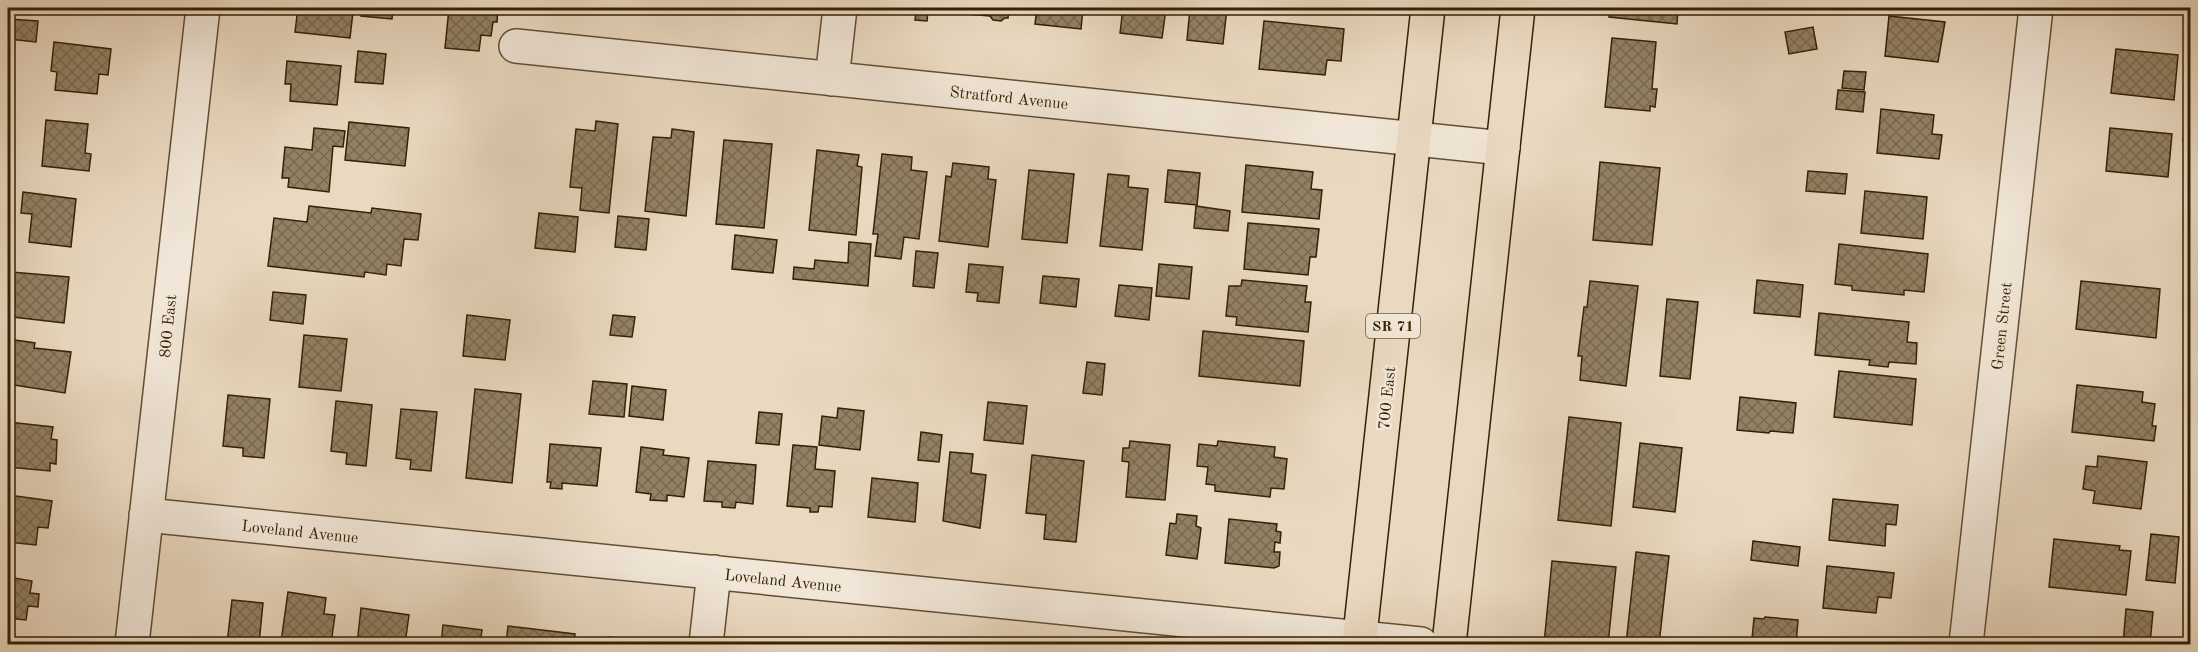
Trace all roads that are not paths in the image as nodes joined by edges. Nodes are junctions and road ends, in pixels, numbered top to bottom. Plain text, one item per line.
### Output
1 (203, 8) edge
2 (840, 8) edge
3 (1428, 8) edge
4 (1518, 8) edge
5 (2036, 8) edge
6 (516, 46) dead end
7 (832, 79) junction
8 (1414, 139) junction
9 (1503, 148) junction
10 (146, 515) junction
11 (714, 572) junction
12 (1359, 641) edge
13 (132, 645) edge
14 (706, 645) edge
15 (1420, 645) edge
16 (1449, 645) edge
17 (1966, 645) edge

1 - 10 street, 800 East
2 - 7 street
3 - 8 main road, 700 East / SR 71
4 - 9 main road
5 - 17 street, Green Street
6 - 7 street, Stratford Avenue
7 - 8 street, Stratford Avenue
8 - 9 street, Stratford Avenue
8 - 12 main road, 700 East / SR 71
9 - 16 main road
10 - 11 street, Loveland Avenue
10 - 13 street, 800 East
11 - 12 street, Loveland Avenue
11 - 14 street
12 - 15 street, Loveland Avenue

